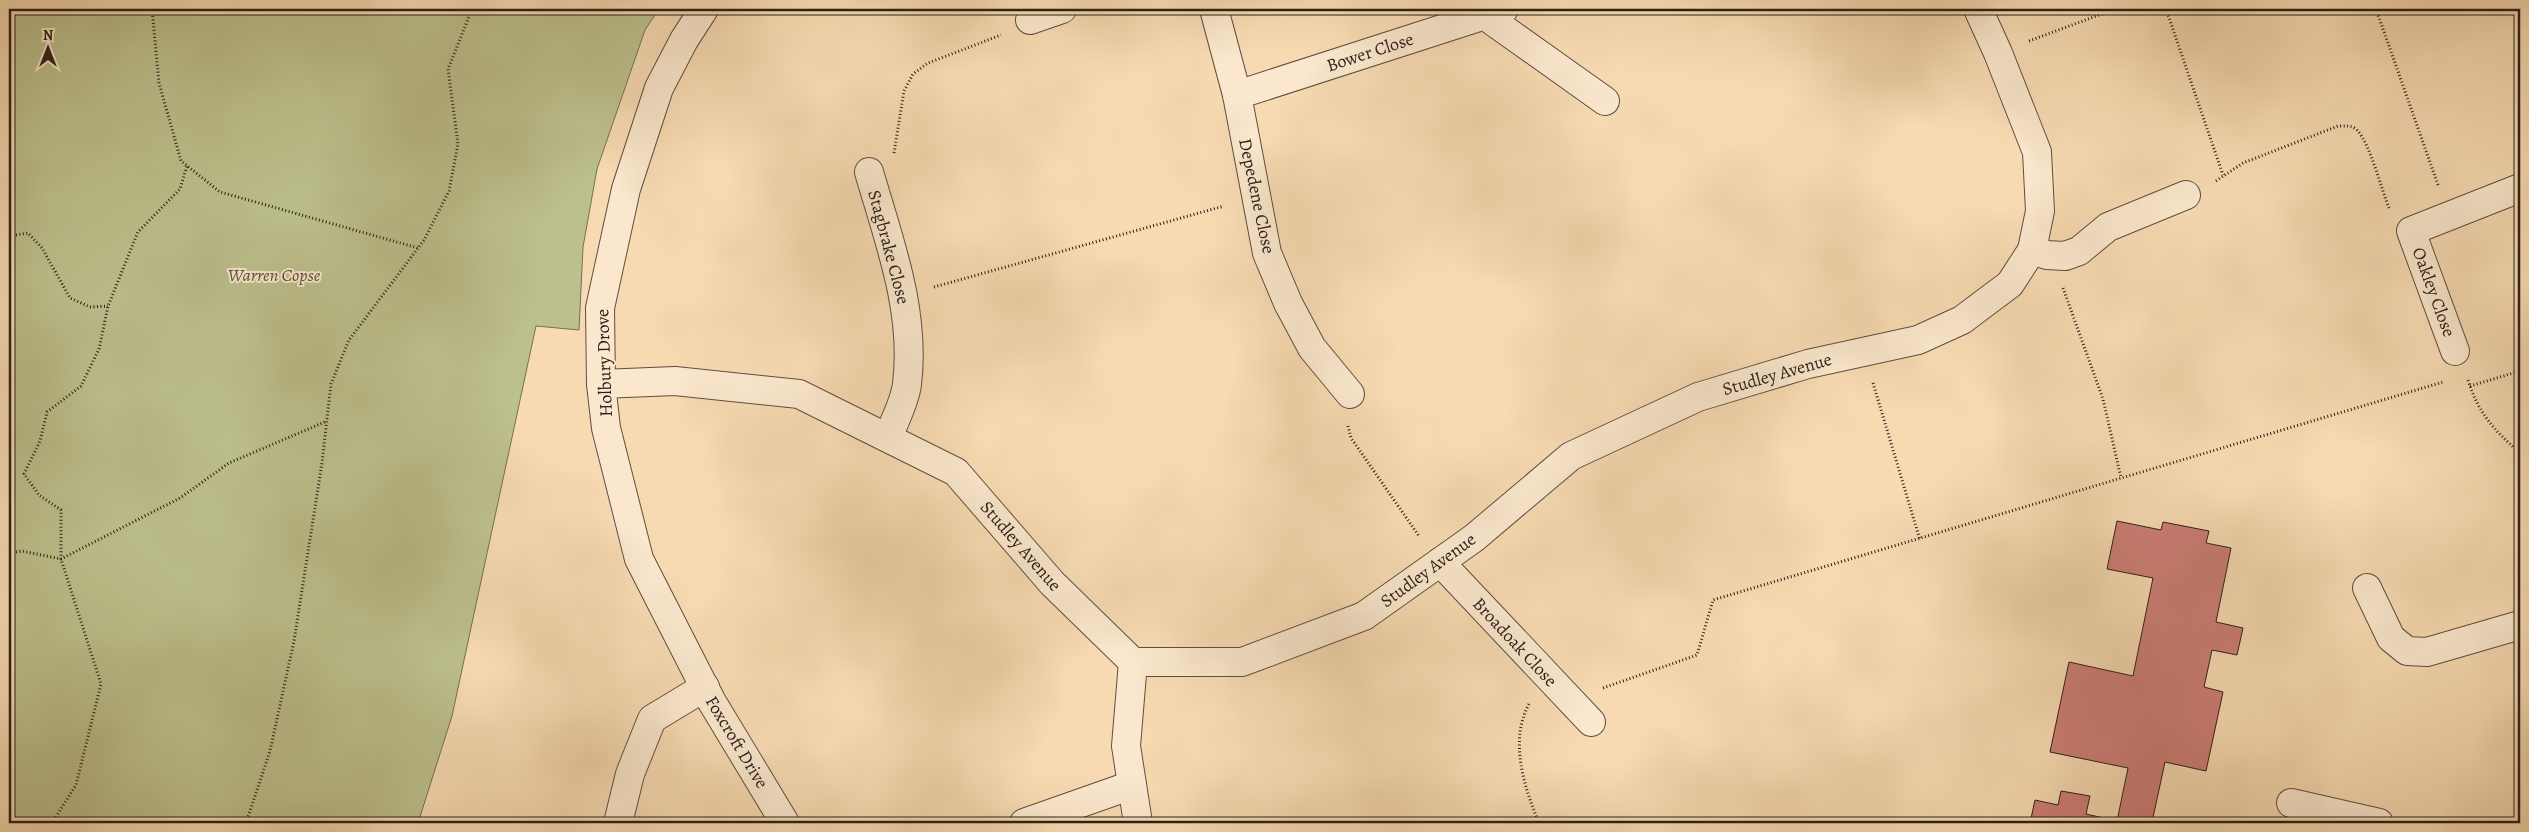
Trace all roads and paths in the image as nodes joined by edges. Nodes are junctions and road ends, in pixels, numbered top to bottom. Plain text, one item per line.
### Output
1 (152, 9) edge
2 (472, 9) edge
3 (704, 9) edge
4 (1062, 9) edge
5 (1214, 9) edge
6 (1978, 9) edge
7 (2115, 9) edge
8 (2166, 9) edge
9 (2376, 9) edge
10 (1494, 12) edge
11 (1030, 20) joint
12 (1998, 53) junction
13 (1237, 95) junction
14 (1604, 101) dead end
15 (188, 166) junction
16 (869, 172) joint
17 (2223, 174) junction
18 (2520, 188) edge
19 (2186, 195) joint
20 (1256, 197) junction
21 (2449, 216) junction
22 (2411, 231) junction
23 (9, 236) edge
24 (418, 248) junction
25 (2040, 252) junction
26 (904, 296) junction
27 (108, 306) junction
28 (1864, 351) junction
29 (2455, 351) joint
30 (2520, 371) edge
31 (2466, 375) junction
32 (601, 384) junction
33 (2470, 386) junction
34 (1350, 394) joint
35 (327, 421) junction
36 (888, 438) junction
37 (2520, 452) edge
38 (2121, 478) junction
39 (1920, 540) junction
40 (9, 553) edge
41 (61, 559) junction
42 (1440, 562) junction
43 (2367, 588) dead end
44 (2520, 626) edge
45 (1133, 662) junction
46 (1548, 677) junction
47 (704, 687) junction
48 (1569, 699) junction
49 (1591, 722) dead end
50 (1132, 785) junction
51 (2291, 803) dead end
52 (52, 823) edge
53 (246, 823) edge
54 (618, 823) edge
55 (785, 823) edge
56 (1024, 823) edge
57 (1138, 823) edge
58 (1539, 823) edge
59 (2379, 823) edge

1 - 15 path
2 - 24 path
3 - 32 street, Holbury Drove
4 - 11 street
5 - 13 street, Depedene Close
6 - 12 street, Studley Avenue
7 - 12 path
8 - 17 path
9 - 21 path
10 - 13 street, Bower Close
10 - 14 street
11 - 16 path
12 - 25 street, Studley Avenue
13 - 20 street, Depedene Close
15 - 24 path
15 - 27 path
16 - 26 street, Stagbrake Close
17 - 19 path
17 - 22 path
18 - 21 street, Oakley Close
19 - 25 street
20 - 26 path
20 - 34 street, Depedene Close
21 - 22 street, Oakley Close
22 - 29 street, Oakley Close
23 - 27 path
24 - 35 path
25 - 28 street, Studley Avenue
25 - 38 path
26 - 36 street, Stagbrake Close
27 - 41 path
28 - 39 path
28 - 42 street, Studley Avenue
29 - 31 path
30 - 33 path
31 - 33 path
31 - 38 path
32 - 36 street, Studley Avenue
32 - 47 street, Holbury Drove
33 - 37 path
34 - 42 path
35 - 41 path
35 - 53 path
36 - 45 street, Studley Avenue
38 - 39 path
39 - 48 path
40 - 41 path
41 - 52 path
42 - 45 street, Studley Avenue
42 - 46 street, Broadoak Close
43 - 44 street
45 - 50 street
46 - 48 street, Broadoak Close
46 - 58 path
47 - 54 street
47 - 55 street, Foxcroft Drive
48 - 49 street, Broadoak Close
50 - 56 street
50 - 57 street
51 - 59 street

